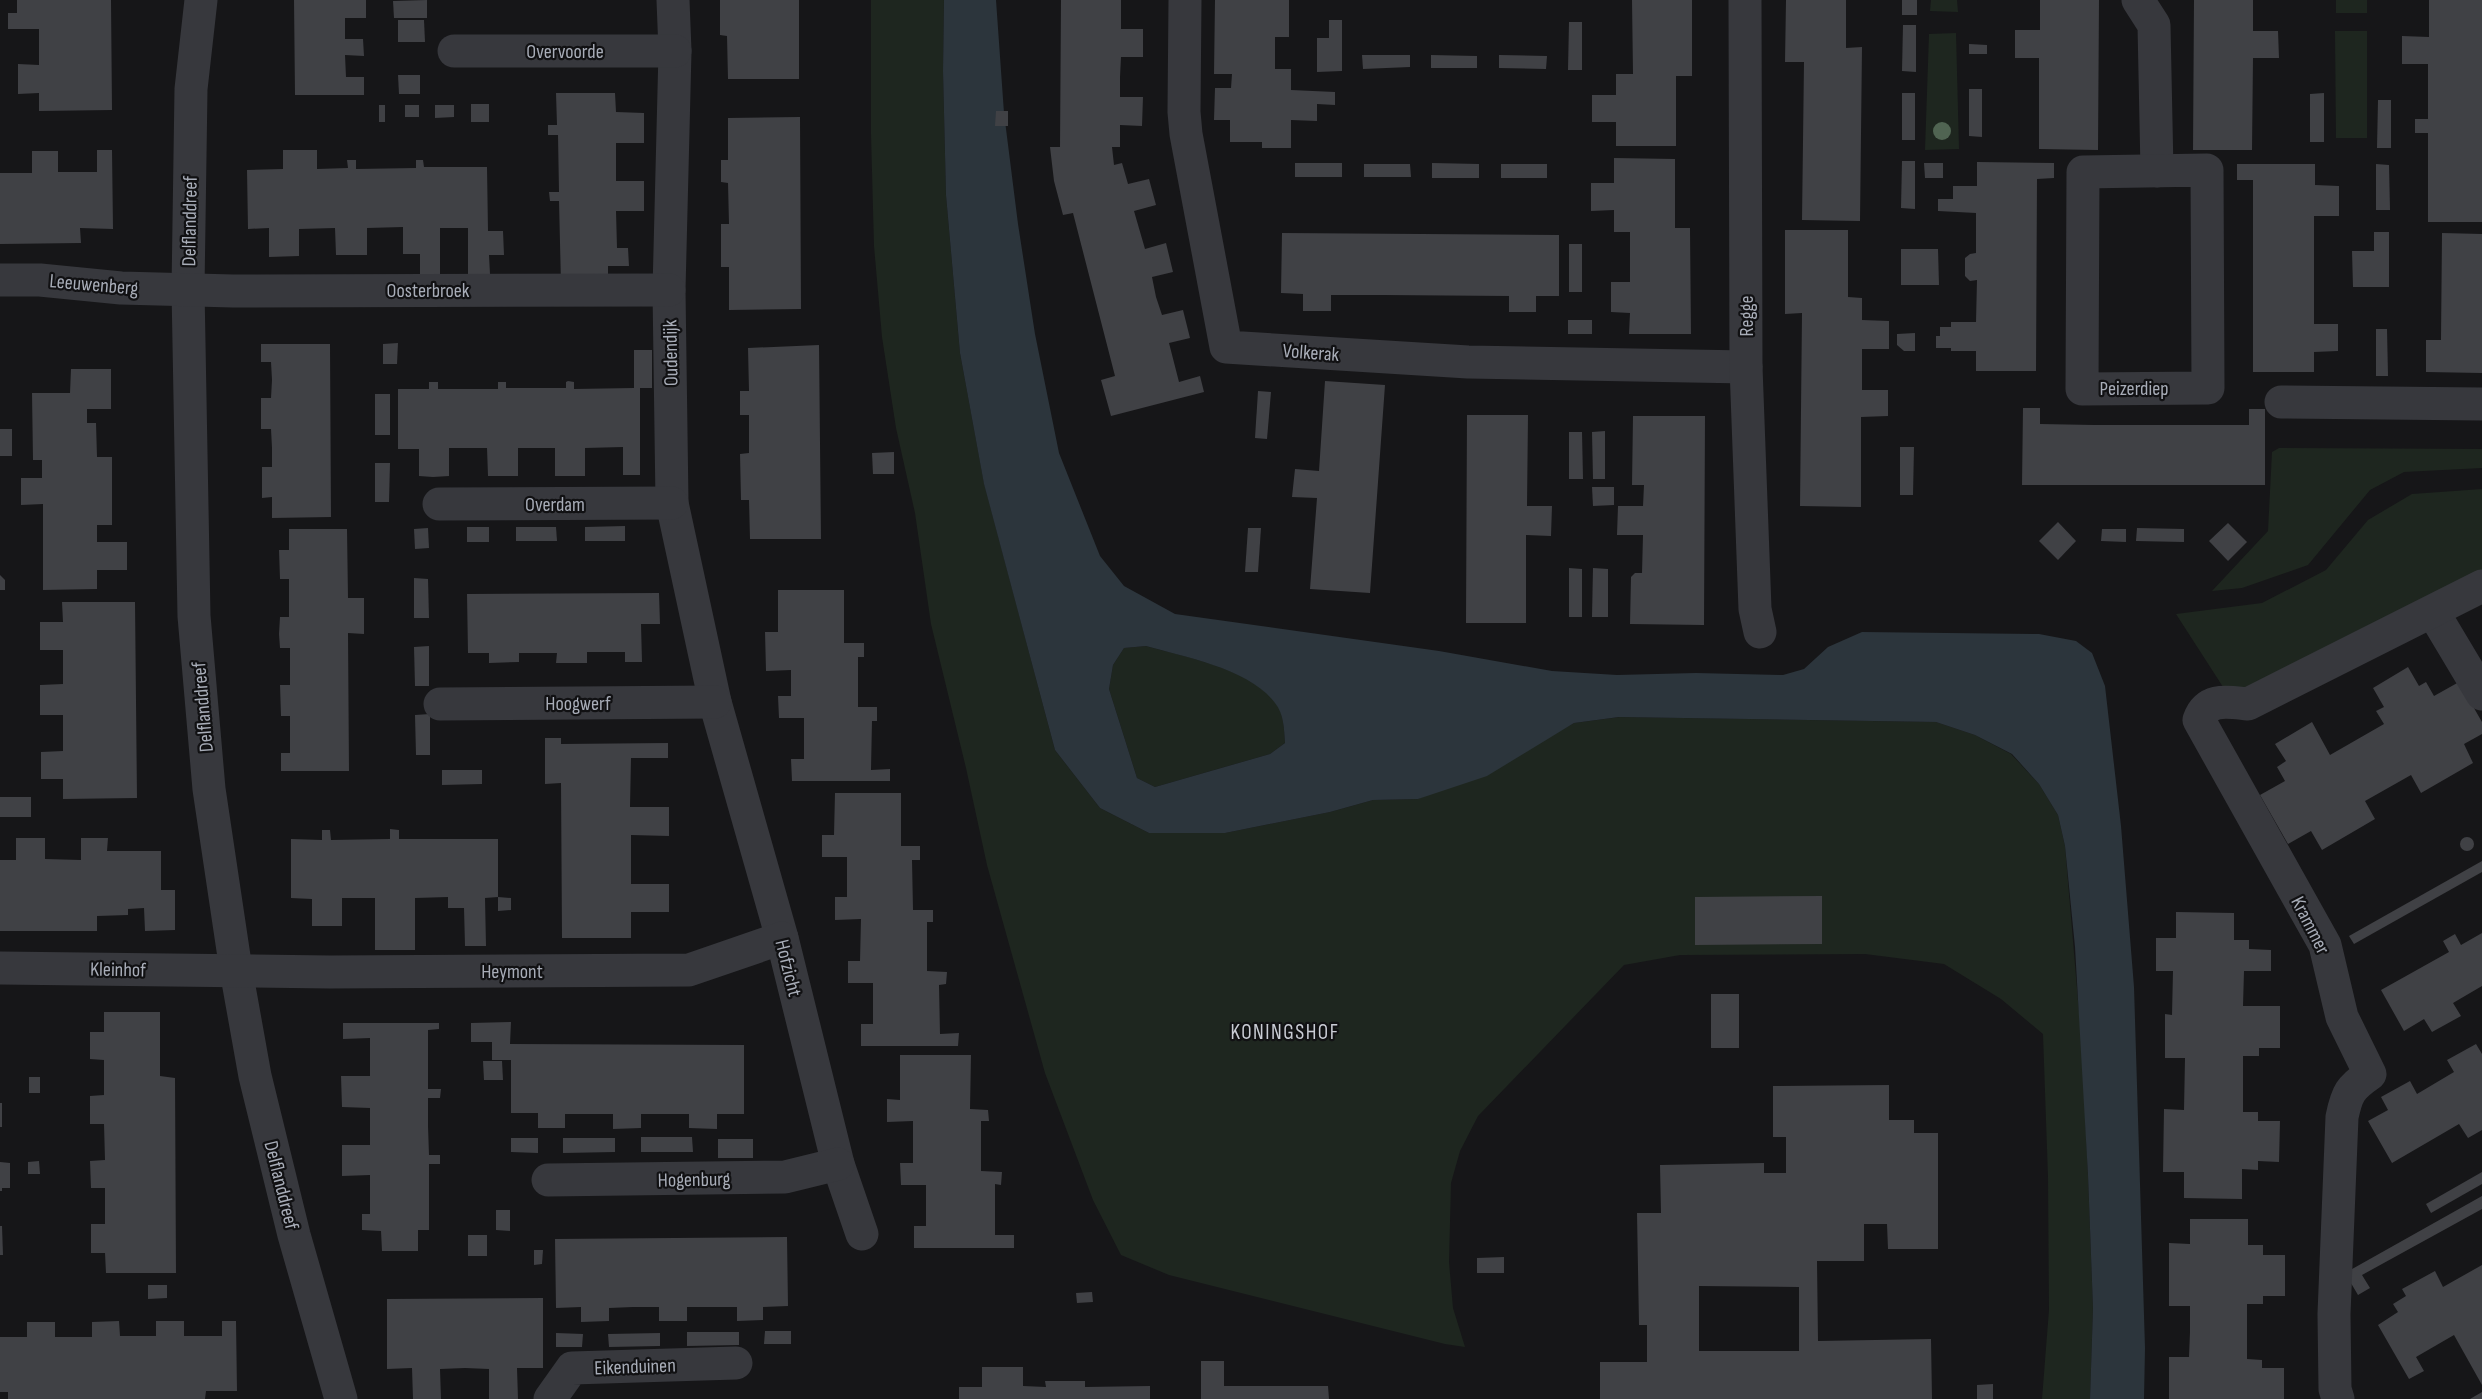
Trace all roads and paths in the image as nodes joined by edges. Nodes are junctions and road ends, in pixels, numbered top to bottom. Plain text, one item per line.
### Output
1 (201, 0) edge
2 (674, 0) edge
3 (1185, 0) edge
4 (1745, 0) edge
5 (2138, 0) edge
6 (454, 51) dead end
7 (675, 51) junction
8 (2157, 171) junction
9 (0, 280) edge
10 (188, 289) junction
11 (669, 290) junction
12 (1746, 367) junction
13 (2281, 402) dead end
14 (2482, 404) edge
15 (672, 503) junction
16 (439, 504) dead end
17 (2482, 586) edge
18 (2433, 612) junction
19 (1760, 632) dead end
20 (2482, 694) edge
21 (715, 702) junction
22 (440, 704) dead end
23 (782, 938) junction
24 (0, 968) edge
25 (236, 970) junction
26 (838, 1164) junction
27 (548, 1180) dead end
28 (862, 1234) dead end
29 (736, 1363) dead end
30 (341, 1399) edge
31 (550, 1399) edge
32 (2338, 1399) edge

1 - 10 street, Delflanddreef
2 - 7 street, Oudendijk
3 - 12 street, Volkerak
4 - 12 street, Regge
5 - 8 street
6 - 7 street, Overvoorde
7 - 11 street, Oudendijk
8 - 8 street, Peizerdiep
9 - 10 street, Leeuwenberg
10 - 11 street, Oosterbroek
10 - 25 street, Delflanddreef
11 - 15 street, Oudendijk
12 - 19 street, Regge
13 - 14 street
15 - 16 street, Overdam
15 - 21 street, Oudendijk
17 - 18 street, Krammer
18 - 20 street
18 - 32 street, Krammer
21 - 22 street, Hoogwerf
21 - 23 street, Hofzicht
23 - 25 street, Heymont
23 - 26 street, Hofzicht
24 - 25 street, Kleinhof
25 - 30 street, Delflanddreef
26 - 27 street, Hogenburg
26 - 28 street, Hofzicht
29 - 31 street, Eikenduinen

